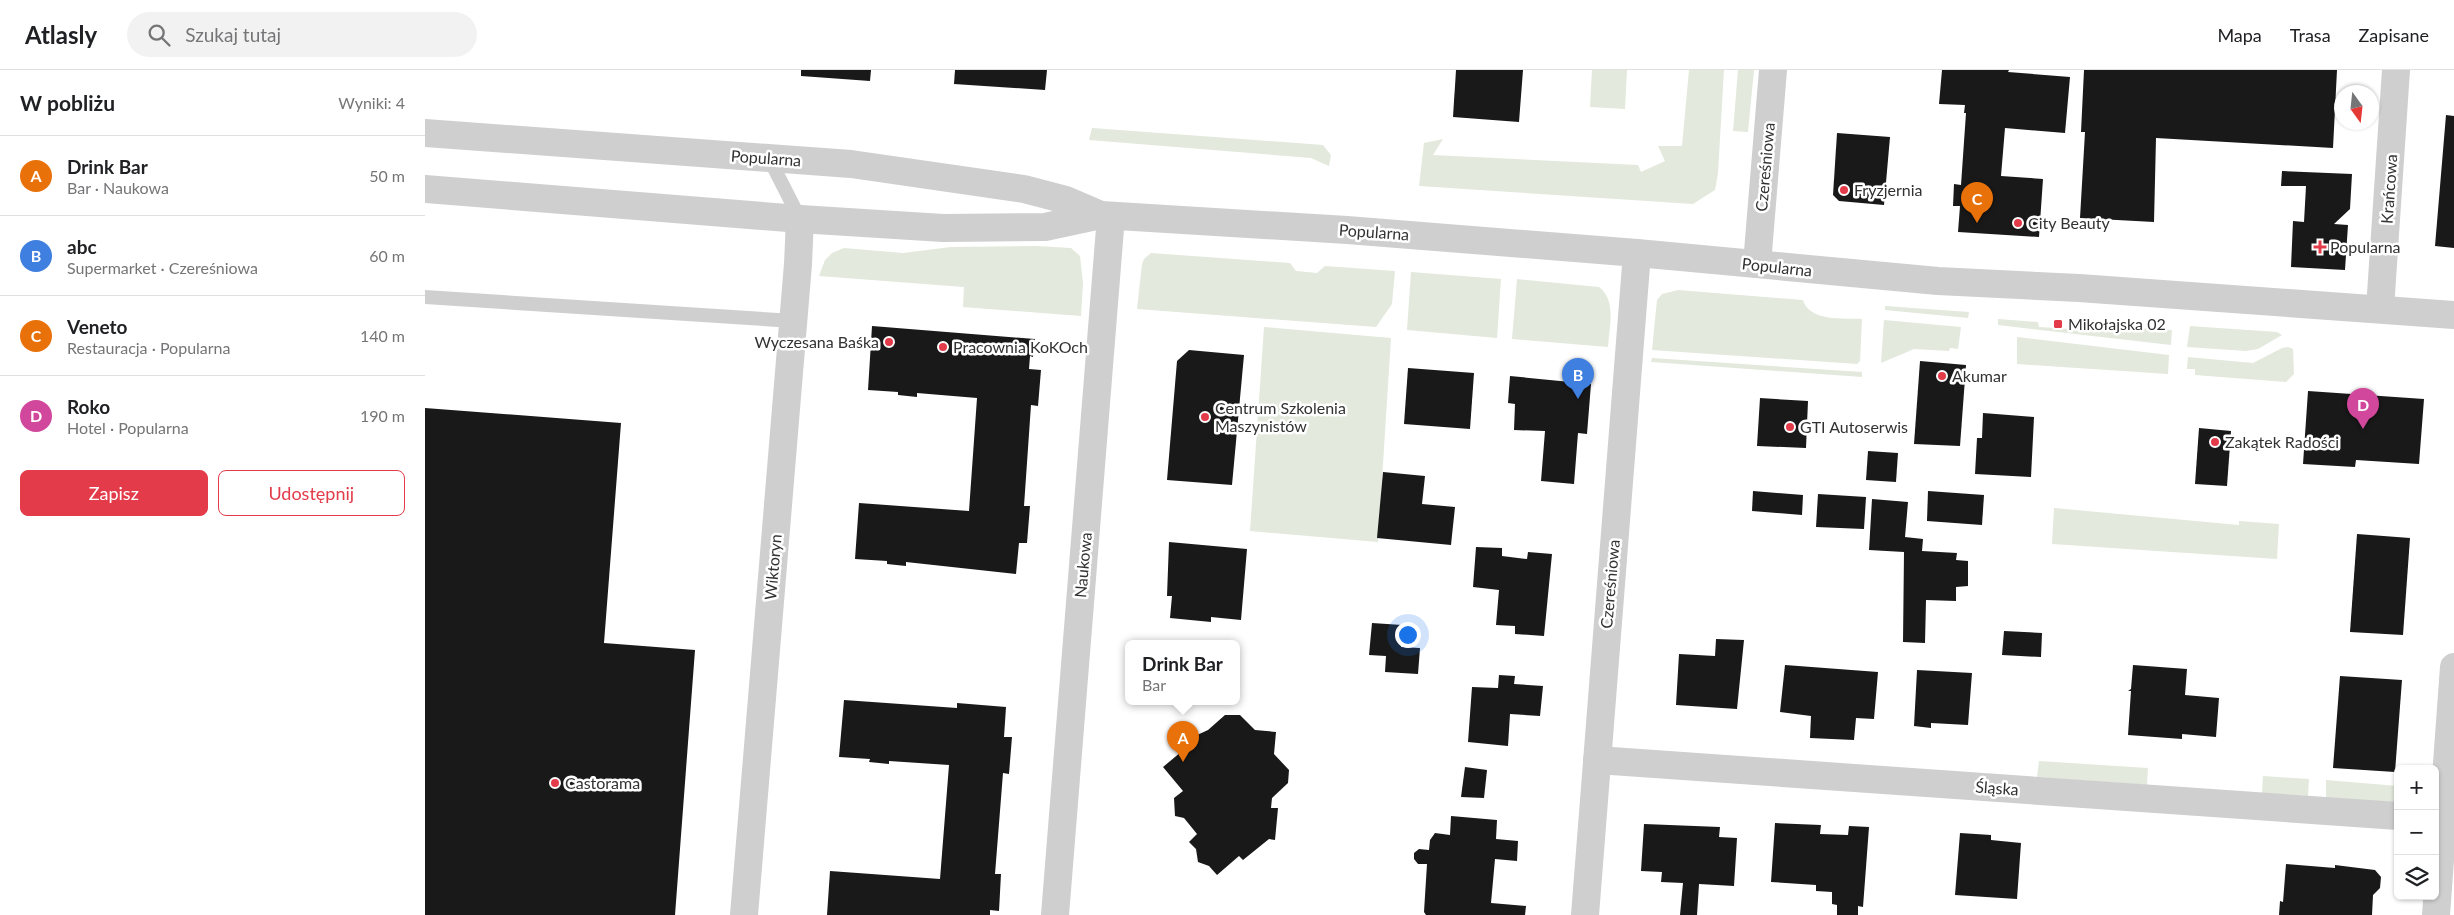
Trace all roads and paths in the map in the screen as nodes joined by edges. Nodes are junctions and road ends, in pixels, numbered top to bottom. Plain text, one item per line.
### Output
1 (1773, 70) edge
2 (2396, 70) edge
3 (425, 133) edge
4 (769, 158) junction
5 (425, 189) edge
6 (1106, 216) junction
7 (800, 219) junction
8 (1637, 253) junction
9 (1757, 264) junction
10 (425, 297) edge
11 (2380, 309) junction
12 (2454, 315) edge
13 (793, 322) junction
14 (2454, 666) edge
15 (1597, 760) junction
16 (2394, 816) edge
17 (2444, 819) edge
18 (744, 915) edge
19 (1055, 915) edge
20 (1585, 915) edge
21 (2436, 915) edge

1 - 9 street, Czereśniowa
2 - 11 street, Krańcowa
3 - 4 street, Popularna
4 - 6 street, Popularna
4 - 7 lane
5 - 7 street, Popularna
6 - 7 street, Popularna
6 - 8 street, Popularna
6 - 19 street, Naukowa
7 - 13 street, Wiktoryn
8 - 9 street, Popularna
8 - 15 street, Czereśniowa
9 - 11 street, Popularna
10 - 13 lane
11 - 12 street, Popularna
13 - 18 street, Wiktoryn
14 - 17 street
15 - 16 street, Śląska
15 - 20 street, Czereśniowa
17 - 21 street

